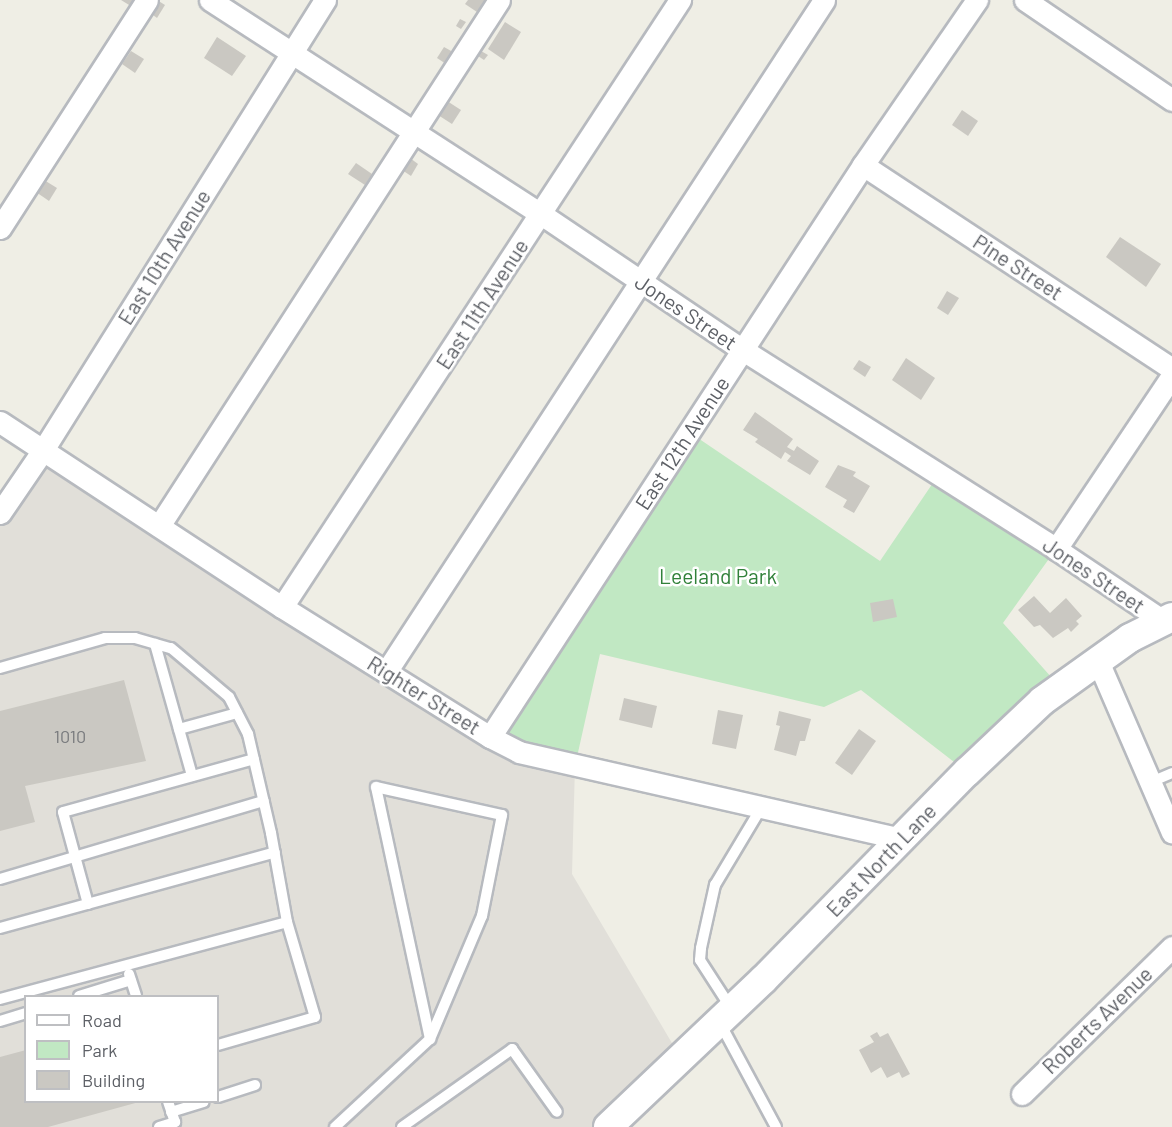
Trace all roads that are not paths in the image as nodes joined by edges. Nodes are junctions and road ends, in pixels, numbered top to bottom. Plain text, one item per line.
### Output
1 (147, 0) edge
2 (210, 0) edge
3 (326, 0) edge
4 (499, 0) edge
5 (680, 0) edge
6 (824, 0) edge
7 (977, 0) edge
8 (1025, 0) edge
9 (292, 52) junction
10 (1172, 100) edge
11 (415, 132) junction
12 (863, 165) junction
13 (541, 214) junction
14 (0, 228) edge
15 (642, 282) junction
16 (743, 350) junction
17 (1172, 369) edge
18 (1172, 376) edge
19 (0, 422) edge
20 (43, 450) junction
21 (0, 513) edge
22 (159, 526) junction
23 (1056, 549) junction
24 (282, 607) junction
25 (1168, 619) edge
26 (155, 644) junction
27 (1097, 659) junction
28 (0, 668) edge
29 (387, 672) junction
30 (237, 713) junction
31 (179, 729) junction
32 (490, 737) junction
33 (254, 759) junction
34 (1172, 773) edge
35 (192, 776) junction
36 (1151, 782) junction
37 (264, 801) junction
38 (761, 808) junction
39 (1172, 832) edge
40 (903, 839) junction
41 (275, 852) junction
42 (75, 857) junction
43 (0, 879) edge
44 (88, 904) junction
45 (287, 922) junction
46 (0, 928) edge
47 (1172, 947) edge
48 (126, 965) junction
49 (131, 980) junction
50 (82, 995) edge
51 (136, 995) edge
52 (0, 999) edge
53 (24, 1014) edge
54 (726, 1016) junction
55 (0, 1021) edge
56 (430, 1039) junction
57 (219, 1045) edge
58 (255, 1085) dead end
59 (1022, 1094) dead end
60 (219, 1097) edge
61 (192, 1103) edge
62 (170, 1107) edge
63 (557, 1112) dead end
64 (159, 1127) edge
65 (335, 1127) edge
66 (402, 1127) edge
67 (608, 1127) edge
68 (776, 1127) edge

1 - 14 street
2 - 9 street, Jones Street
3 - 9 street, East 10th Avenue
4 - 11 street
5 - 13 street, East 11th Avenue
6 - 15 street
7 - 12 street, East 12th Avenue
8 - 10 street
9 - 11 street, Jones Street
9 - 20 street, East 10th Avenue
11 - 13 street, Jones Street
11 - 22 street
12 - 16 street, East 12th Avenue
12 - 17 street, Pine Street
13 - 15 street, Jones Street
13 - 24 street, East 11th Avenue
15 - 16 street, Jones Street
15 - 29 street
16 - 23 street, Jones Street
16 - 32 street, East 12th Avenue
18 - 23 street
19 - 20 street, Righter Street
20 - 21 street, East 10th Avenue
20 - 22 street, Righter Street
22 - 24 street, Righter Street
23 - 25 street, Jones Street
24 - 29 street, Righter Street
25 - 27 street, East North Lane
26 - 28 lane
26 - 30 lane
26 - 31 lane
27 - 36 street
27 - 40 street, East North Lane
29 - 32 street, Righter Street
30 - 31 lane
30 - 33 lane
31 - 35 lane
32 - 38 street, Righter Street
33 - 35 lane
33 - 37 lane
34 - 36 lane
35 - 42 lane
36 - 39 street
37 - 41 lane
37 - 42 lane
38 - 40 street, Righter Street
38 - 54 lane
40 - 54 street, East North Lane
41 - 44 lane
41 - 45 lane
42 - 43 lane
42 - 44 lane
44 - 46 lane
45 - 48 lane
45 - 57 lane
47 - 59 street, Roberts Avenue
48 - 49 lane
48 - 52 lane
49 - 50 lane
49 - 51 lane
53 - 55 lane
54 - 67 street, East North Lane
54 - 68 lane
56 - 56 lane
56 - 65 lane
58 - 60 lane
61 - 62 lane
62 - 64 lane
63 - 66 lane

